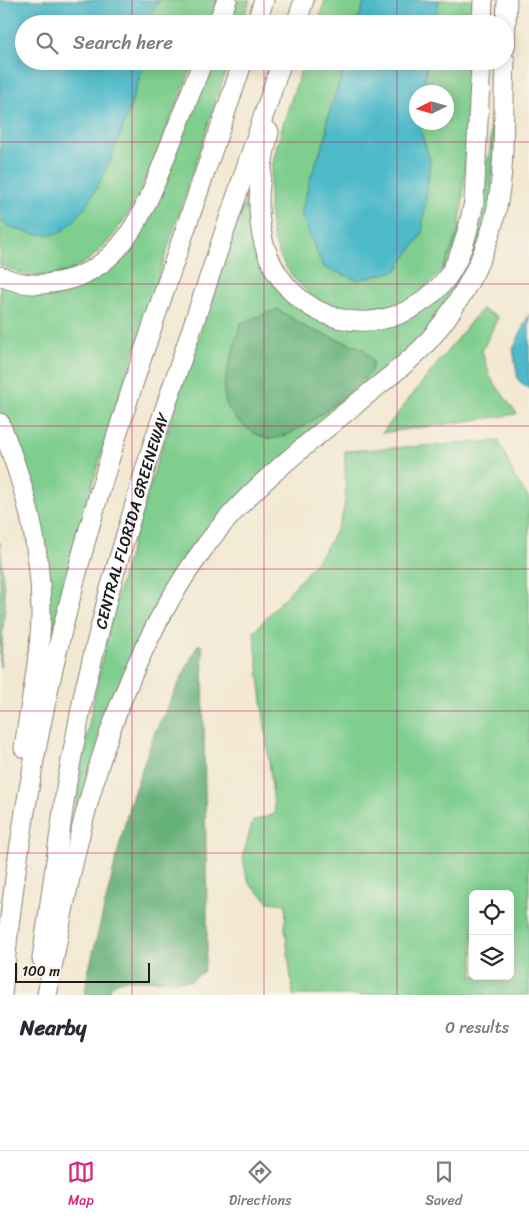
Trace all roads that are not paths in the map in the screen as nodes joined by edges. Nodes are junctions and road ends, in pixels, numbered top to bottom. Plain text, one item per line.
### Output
1 (227, 0) edge
2 (264, 0) edge
3 (304, 0) edge
4 (308, 0) edge
5 (483, 0) edge
6 (507, 0) edge
7 (221, 15) edge
8 (259, 15) edge
9 (299, 15) edge
10 (304, 15) edge
11 (482, 15) edge
12 (506, 15) edge
13 (199, 70) edge
14 (240, 70) edge
15 (279, 70) edge
16 (287, 70) edge
17 (481, 70) edge
18 (505, 70) edge
19 (0, 276) edge
20 (0, 423) edge
21 (4, 971) junction
22 (2, 995) edge
23 (39, 995) edge
24 (47, 995) edge

1 - 7 highway
2 - 8 highway
3 - 9 highway
4 - 10 highway
5 - 11 highway
6 - 12 highway
13 - 19 highway
14 - 21 highway
15 - 23 highway, CENTRAL FLORIDA GREENEWAY
16 - 17 highway
18 - 24 highway
20 - 21 highway
21 - 22 highway

